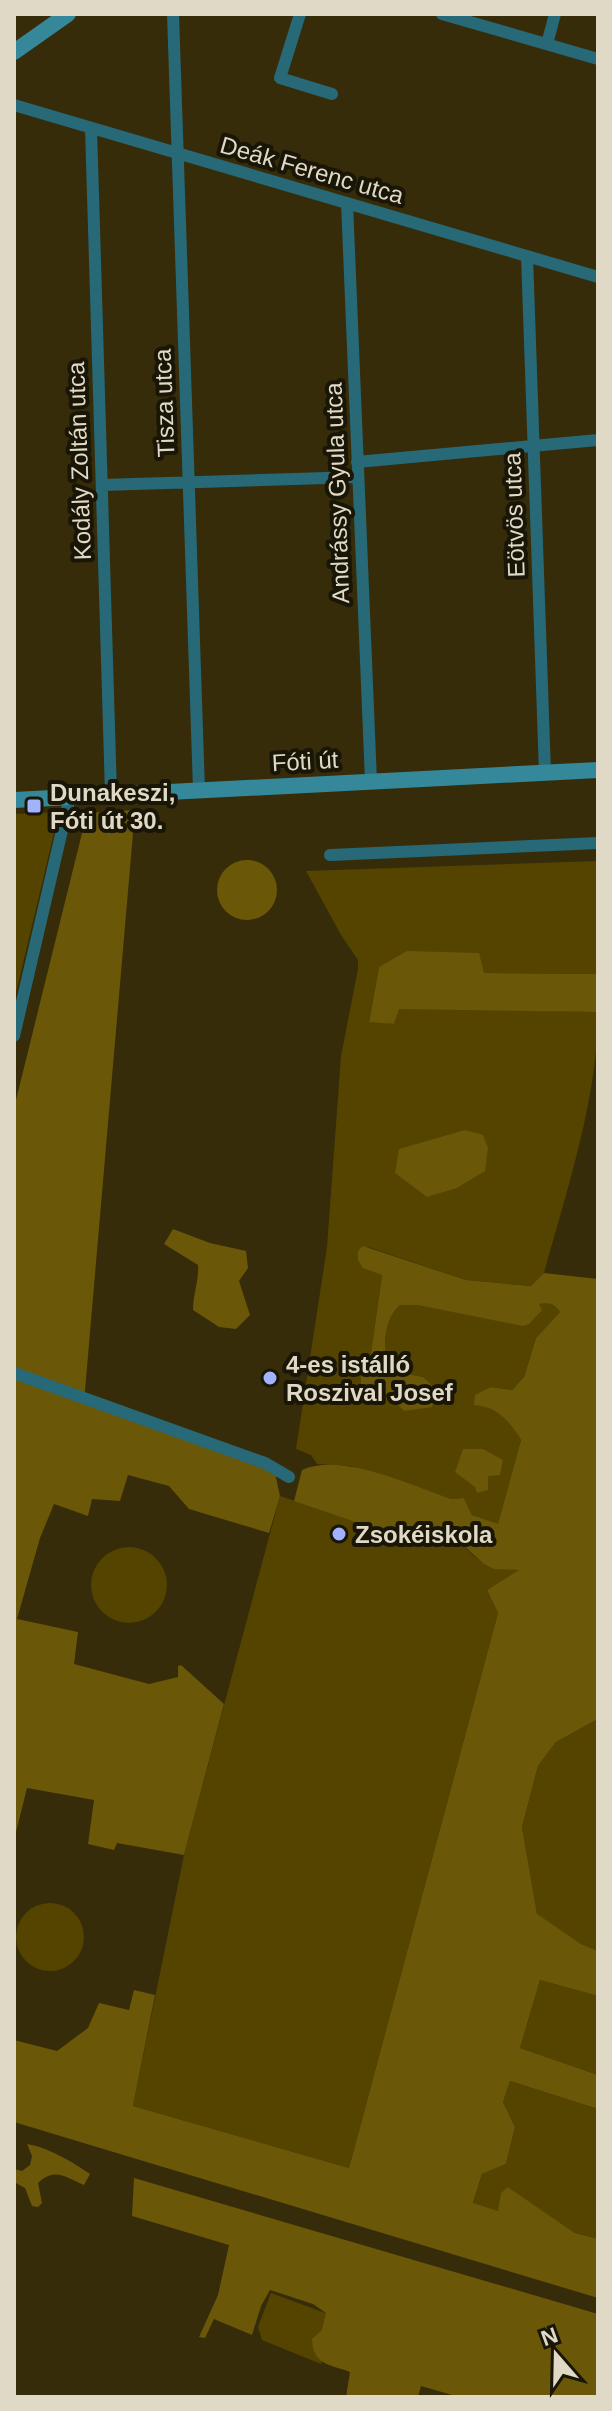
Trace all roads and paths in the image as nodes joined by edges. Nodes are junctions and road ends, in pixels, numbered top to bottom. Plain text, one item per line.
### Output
1 (68, 14) edge
2 (173, 14) edge
3 (300, 14) edge
4 (442, 14) edge
5 (555, 14) edge
6 (547, 44) junction
7 (14, 52) edge
8 (598, 59) edge
9 (332, 94) dead end
10 (14, 105) edge
11 (91, 128) junction
12 (177, 153) junction
13 (347, 203) junction
14 (527, 256) junction
15 (598, 277) edge
16 (598, 440) edge
17 (533, 446) junction
18 (357, 462) junction
19 (358, 477) junction
20 (189, 483) junction
21 (102, 485) junction
22 (598, 770) edge
23 (545, 773) junction
24 (371, 781) junction
25 (199, 790) junction
26 (111, 794) junction
27 (70, 796) junction
28 (14, 800) edge
29 (598, 843) edge
30 (330, 855) dead end
31 (14, 1036) edge
32 (14, 1373) edge
33 (289, 1477) dead end

1 - 7 main road
2 - 12 street, Tisza utca
3 - 9 street
4 - 6 street
5 - 6 street
6 - 8 street
10 - 11 street, Deák Ferenc utca
11 - 12 street, Deák Ferenc utca
11 - 21 street, Kodály Zoltán utca
12 - 13 street, Deák Ferenc utca
12 - 20 street, Tisza utca
13 - 14 street, Deák Ferenc utca
13 - 18 street, Andrássy Gyula utca
14 - 15 street, Deák Ferenc utca
14 - 17 street, Eötvös utca
16 - 17 street
17 - 18 street
17 - 23 street, Eötvös utca
18 - 19 street, Andrássy Gyula utca
19 - 20 street
19 - 24 street, Andrássy Gyula utca
20 - 21 street
20 - 25 street, Tisza utca
21 - 26 street, Kodály Zoltán utca
22 - 23 main road, Fóti út
23 - 24 main road, Fóti út
24 - 25 main road, Fóti út
25 - 26 main road, Fóti út
26 - 27 main road, Fóti út
27 - 28 main road, Fóti út
27 - 31 street
29 - 30 street
32 - 33 street

